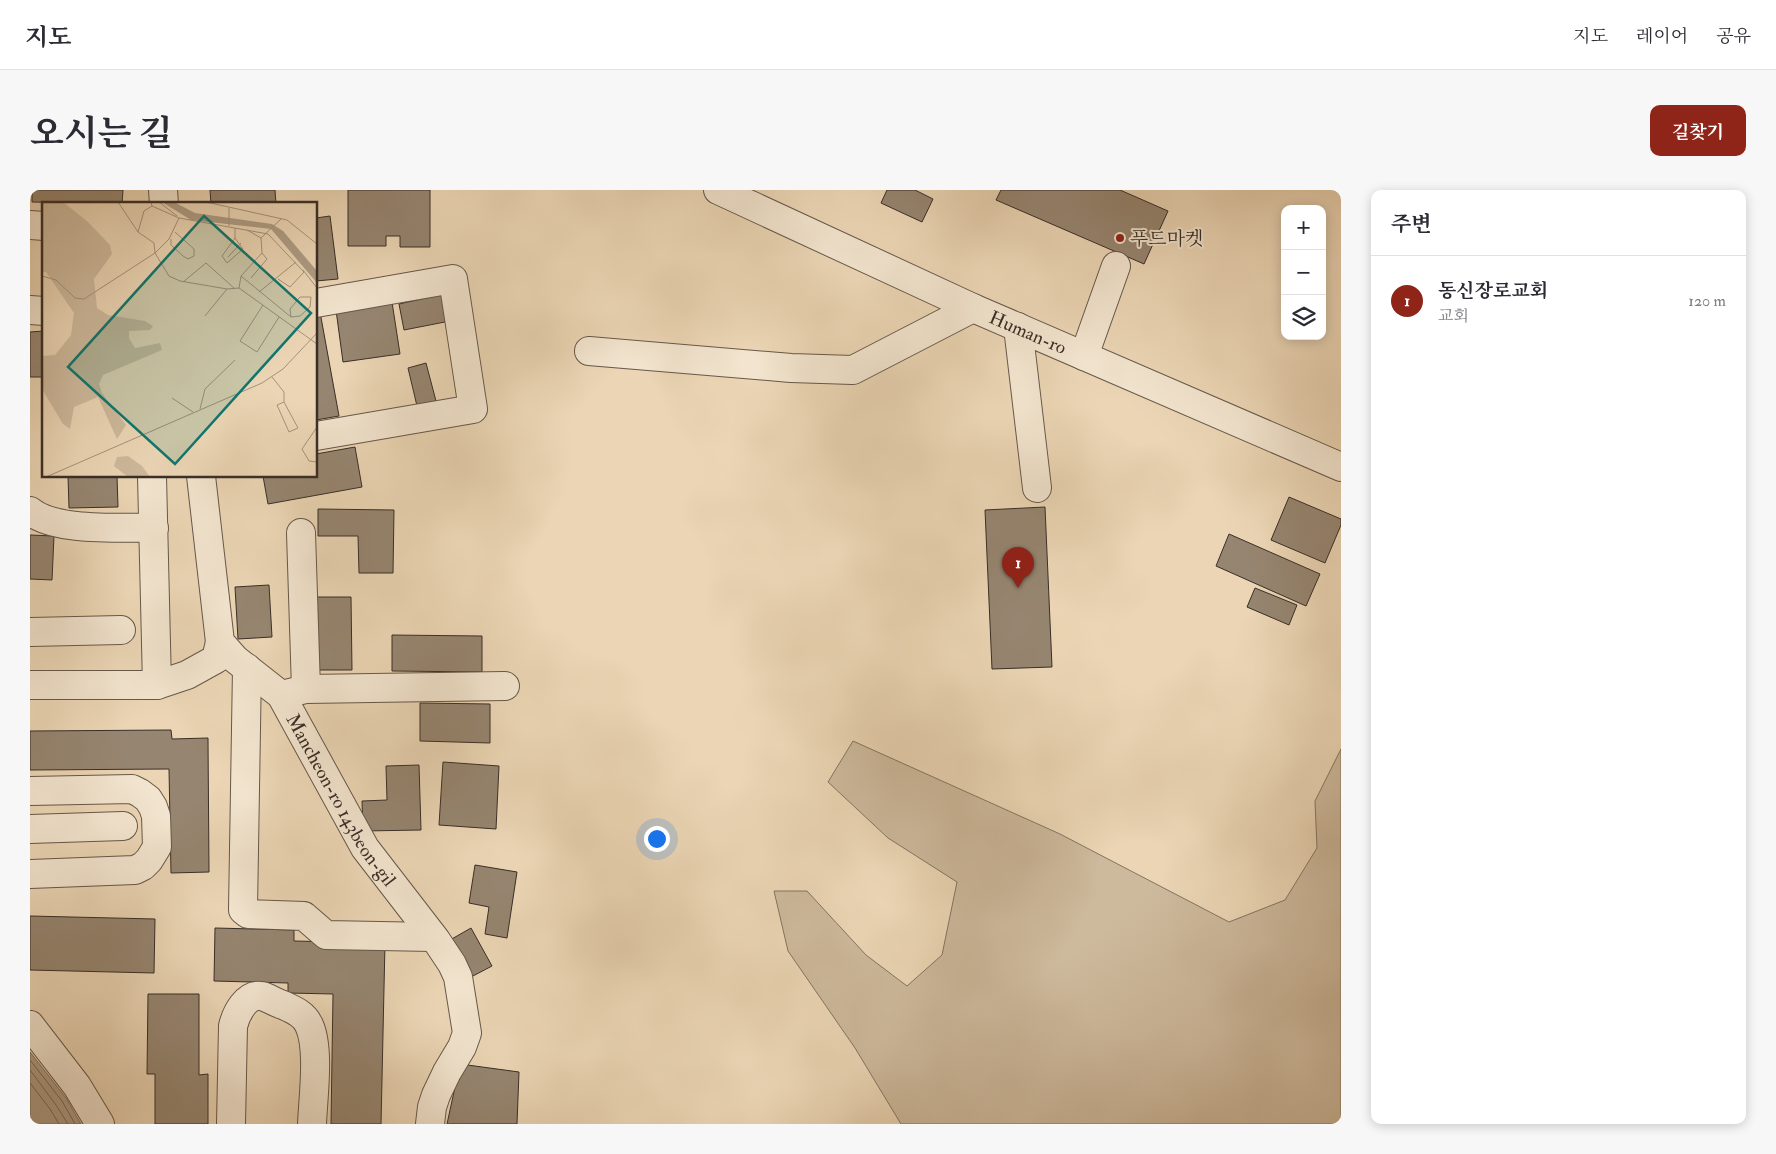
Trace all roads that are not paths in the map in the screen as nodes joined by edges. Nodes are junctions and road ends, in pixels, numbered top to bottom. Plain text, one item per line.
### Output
1 (718, 190) edge
2 (1116, 266) dead end
3 (318, 303) edge
4 (973, 308) junction
5 (1018, 327) junction
6 (589, 350) dead end
7 (1084, 356) junction
8 (318, 436) edge
9 (1341, 467) edge
10 (152, 478) edge
11 (201, 478) edge
12 (1037, 488) dead end
13 (30, 511) edge
14 (154, 528) junction
15 (301, 533) dead end
16 (121, 630) dead end
17 (30, 632) edge
18 (220, 642) junction
19 (247, 668) junction
20 (30, 685) edge
21 (158, 685) junction
22 (505, 686) dead end
23 (293, 692) junction
24 (30, 791) edge
25 (123, 826) dead end
26 (30, 829) edge
27 (30, 874) edge
28 (433, 937) junction
29 (30, 1025) edge
30 (30, 1040) edge
31 (88, 1124) edge
32 (100, 1124) edge
33 (231, 1124) edge
34 (312, 1124) edge
35 (430, 1124) edge

1 - 4 street, Human-ro
2 - 7 street
3 - 8 street
4 - 5 street, Human-ro
4 - 6 street
5 - 7 street, Human-ro
5 - 12 street
7 - 9 street, Human-ro
10 - 14 street
11 - 18 street
13 - 14 street
14 - 21 street
15 - 23 street
16 - 17 street
18 - 19 street, Mancheon-ro 143beon-gil
18 - 21 street
19 - 23 street, Mancheon-ro 143beon-gil
19 - 28 street
20 - 21 street
22 - 23 street
23 - 28 street, Mancheon-ro 143beon-gil
24 - 27 street
25 - 26 street
28 - 35 street, Mancheon-ro 143beon-gil
29 - 32 street
30 - 31 street
33 - 34 street

